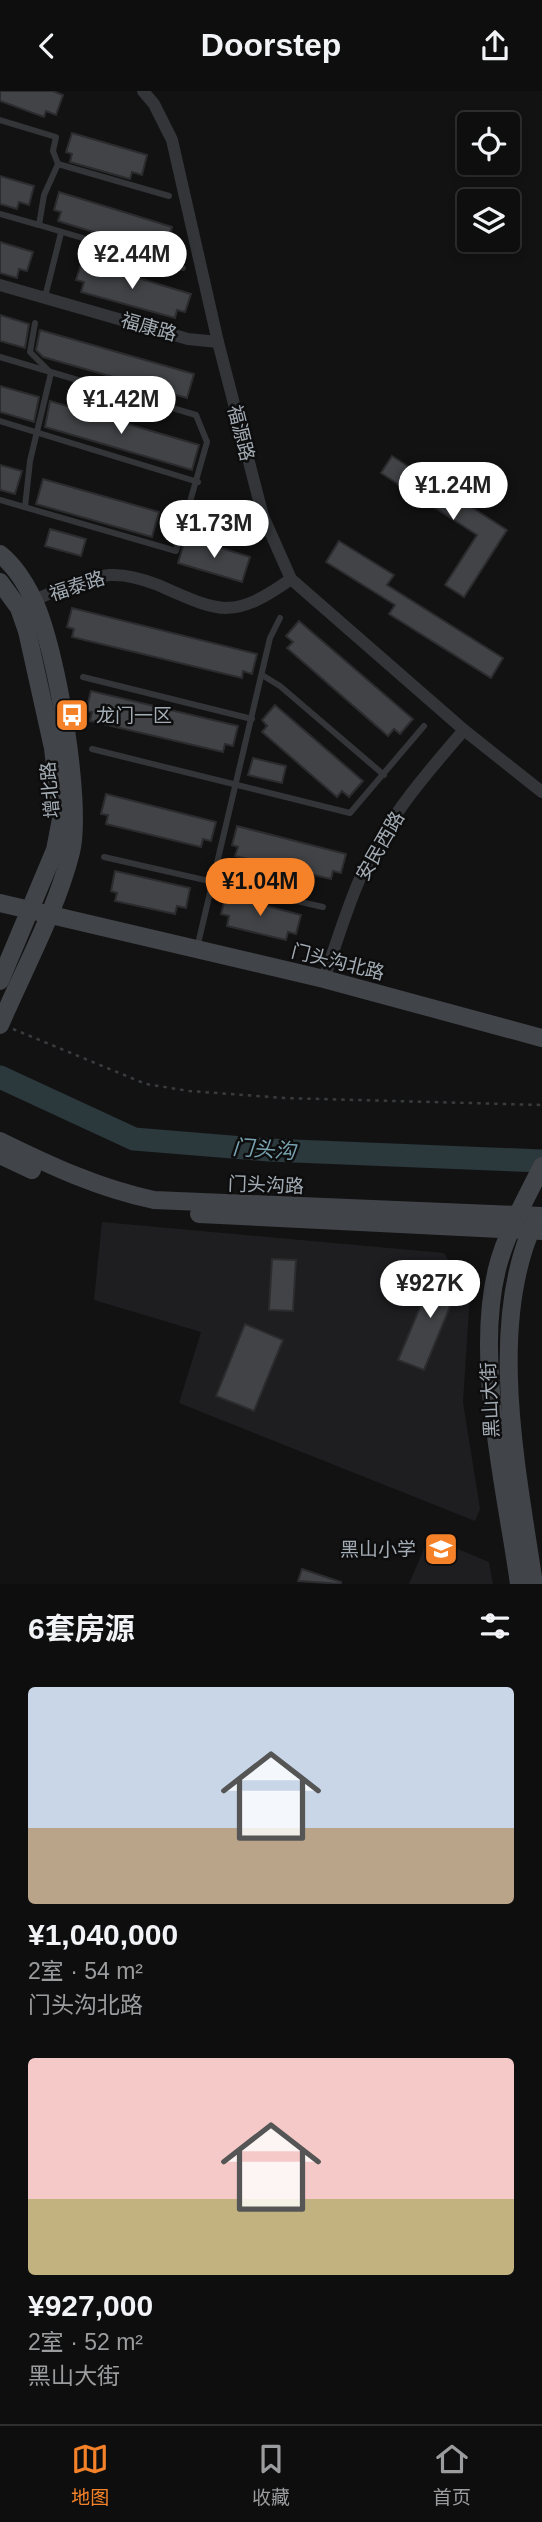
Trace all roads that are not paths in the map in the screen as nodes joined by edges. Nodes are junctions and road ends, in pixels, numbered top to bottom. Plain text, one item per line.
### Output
1 (143, 91) edge
2 (0, 120) edge
3 (58, 164) junction
4 (169, 196) dead end
5 (0, 213) edge
6 (40, 225) junction
7 (61, 233) junction
8 (183, 268) dead end
9 (0, 285) edge
10 (45, 297) junction
11 (35, 323) dead end
12 (218, 342) junction
13 (0, 357) edge
14 (51, 373) junction
15 (0, 421) edge
16 (38, 432) junction
17 (198, 482) junction
18 (0, 500) edge
19 (25, 507) junction
20 (0, 554) edge
21 (291, 579) junction
22 (0, 582) edge
23 (26, 604) junction
24 (279, 618) dead end
25 (262, 675) junction
26 (83, 677) dead end
27 (252, 719) junction
28 (424, 726) dead end
29 (464, 730) junction
30 (92, 749) dead end
31 (384, 775) junction
32 (237, 785) junction
33 (542, 792) edge
34 (104, 857) dead end
35 (214, 882) junction
36 (0, 903) edge
37 (323, 907) dead end
38 (39, 913) junction
39 (196, 950) junction
40 (324, 979) junction
41 (0, 981) edge
42 (8, 1021) edge
43 (542, 1038) edge
44 (0, 1141) edge
45 (0, 1155) edge
46 (542, 1166) edge
47 (539, 1220) edge
48 (515, 1223) junction
49 (519, 1584) edge
50 (534, 1584) edge

1 - 12 street, 福源路
2 - 3 lane
3 - 4 lane
3 - 6 lane
5 - 6 lane
6 - 7 lane
7 - 8 lane
7 - 10 lane
9 - 10 street, 福康路
10 - 12 street, 福康路
11 - 14 lane
12 - 21 street, 福源路
13 - 14 lane
14 - 16 lane
14 - 17 lane
15 - 16 lane
16 - 17 lane
16 - 19 lane
17 - 19 lane
18 - 19 lane
20 - 23 main road, 增北路
21 - 23 street, 福泰路
21 - 29 street, 福源路
22 - 23 main road, 增北路
23 - 38 main road, 增北路
24 - 25 lane
25 - 27 lane
25 - 31 lane
26 - 27 lane
27 - 32 lane
28 - 31 lane
29 - 33 street, 福源路
29 - 40 street, 安民西路
30 - 32 lane
31 - 32 lane
32 - 35 lane
34 - 35 lane
35 - 37 lane
35 - 39 lane
36 - 38 main road, 门头沟北路
38 - 39 main road, 门头沟北路
38 - 41 main road, 增北路
38 - 42 main road, 增北路
39 - 40 main road, 门头沟北路
40 - 43 main road, 门头沟北路
44 - 48 main road, 门头沟路
45 - 48 main road, 门头沟路
46 - 48 main road, 黑山大街
47 - 48 main road, 门头沟路
47 - 50 main road, 黑山大街
48 - 49 main road, 黑山大街

